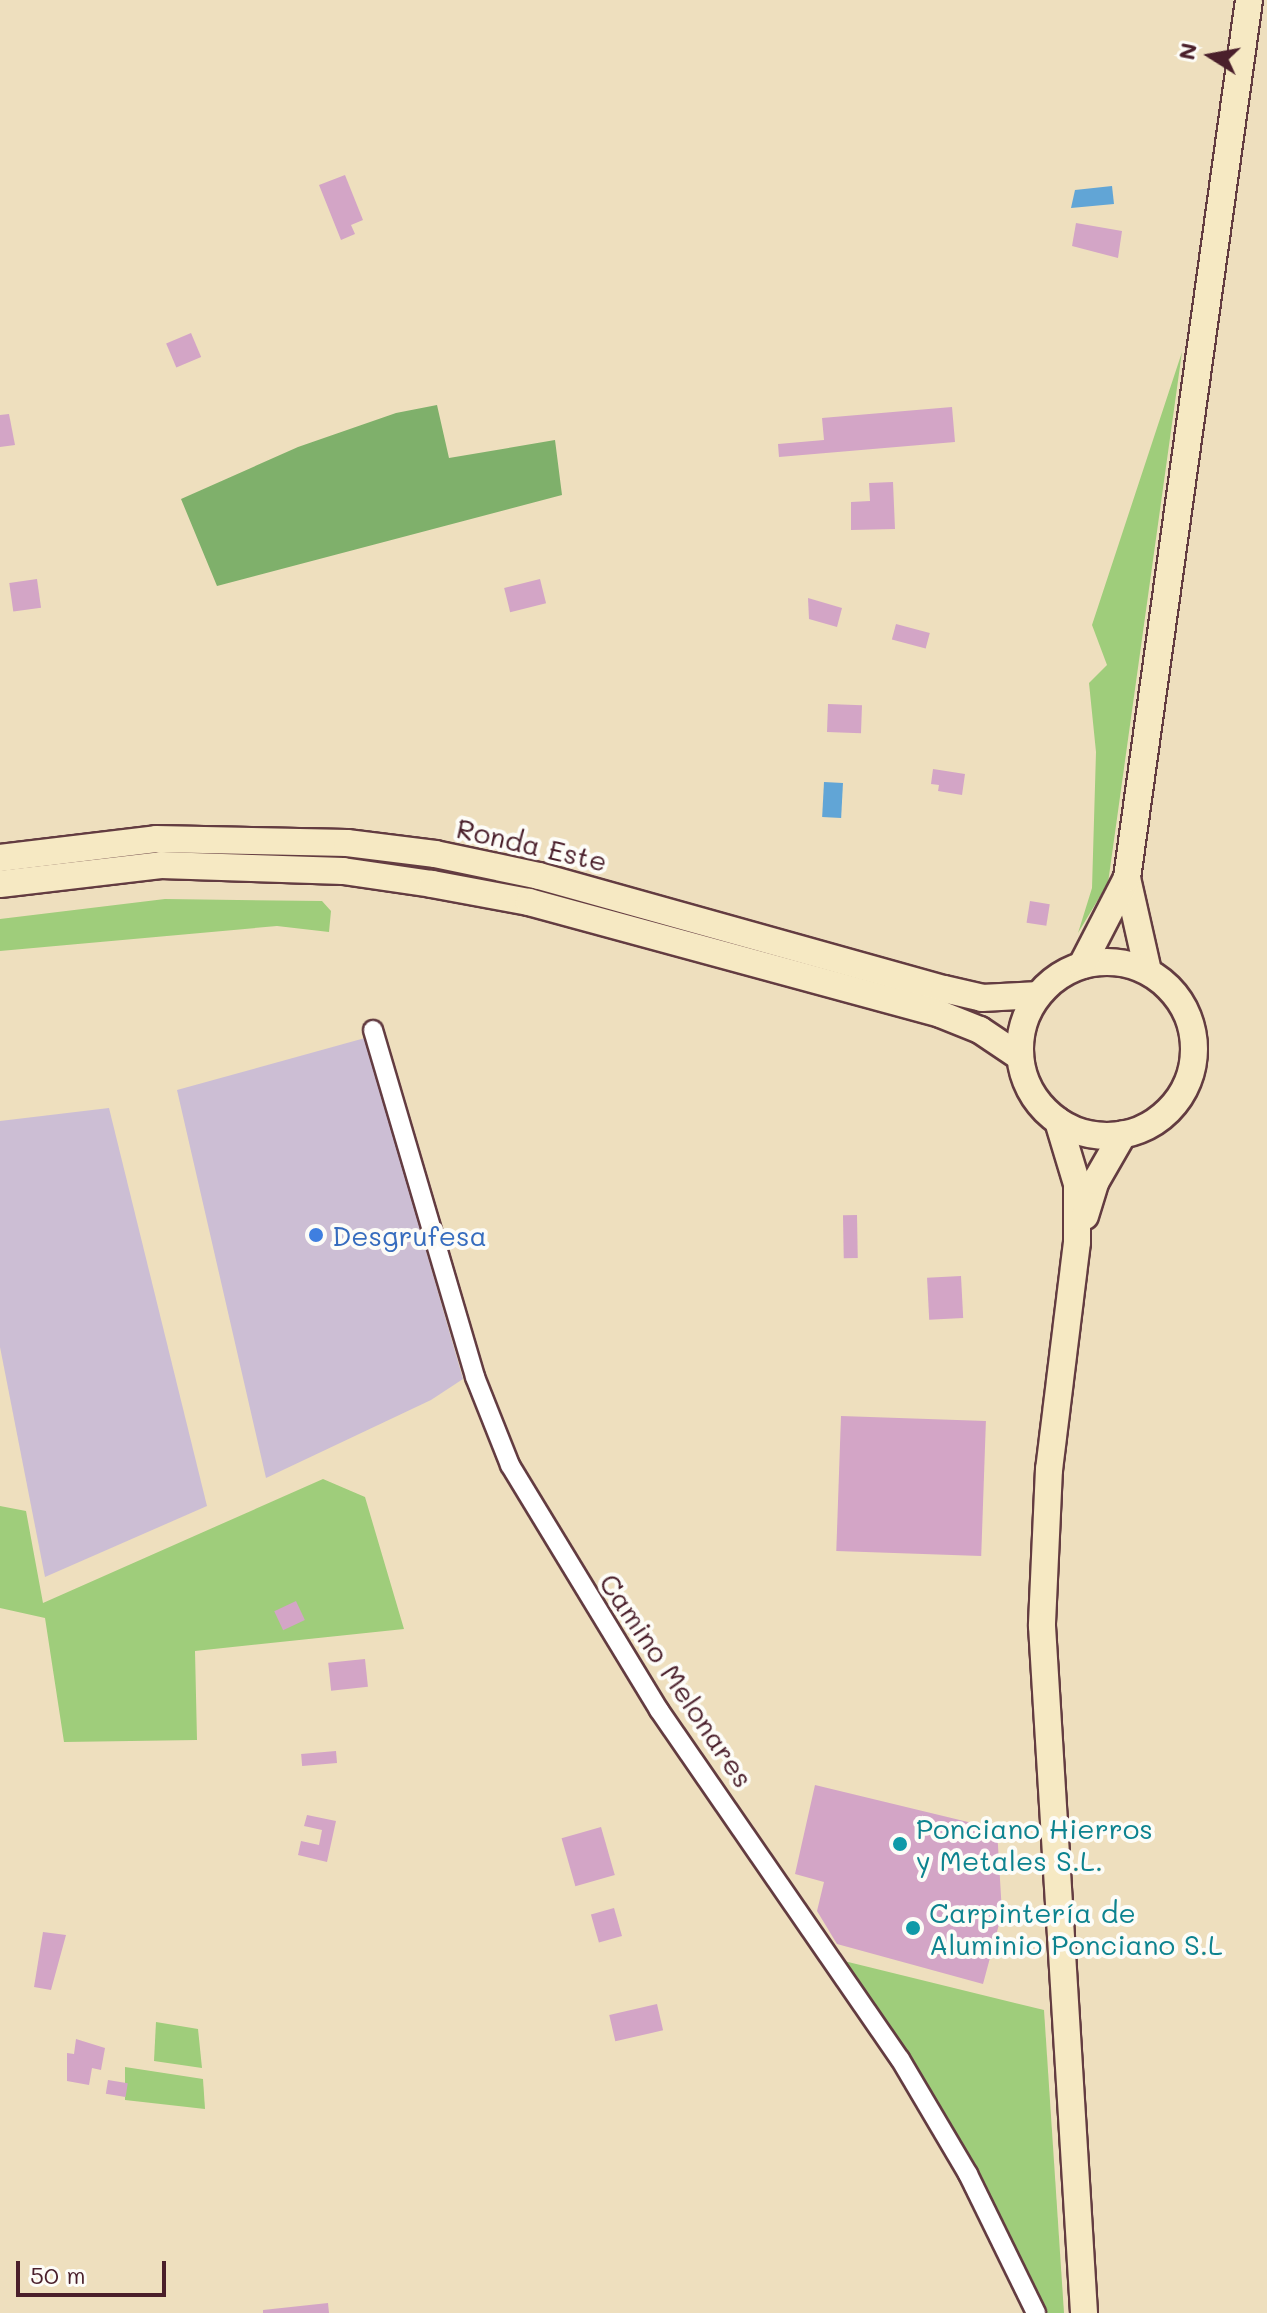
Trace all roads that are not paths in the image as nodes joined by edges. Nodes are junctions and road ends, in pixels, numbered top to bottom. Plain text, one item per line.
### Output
1 (1249, 0) edge
2 (0, 858) edge
3 (1127, 878) junction
4 (0, 884) edge
5 (1082, 965) junction
6 (1148, 971) junction
7 (1038, 995) junction
8 (373, 1030) dead end
9 (1020, 1057) junction
10 (1058, 1121) junction
11 (1123, 1134) junction
12 (1077, 1242) junction
13 (1036, 2313) edge
14 (1084, 2313) edge

1 - 3 main road
2 - 7 main road, Ronda Este
3 - 5 main road
3 - 6 main road
4 - 9 main road, Ronda Este
5 - 6 main road
5 - 7 main road
6 - 11 main road
7 - 9 main road
8 - 13 street, Camino Melonares
9 - 10 main road
10 - 11 main road
10 - 12 main road
11 - 12 main road
12 - 14 main road

